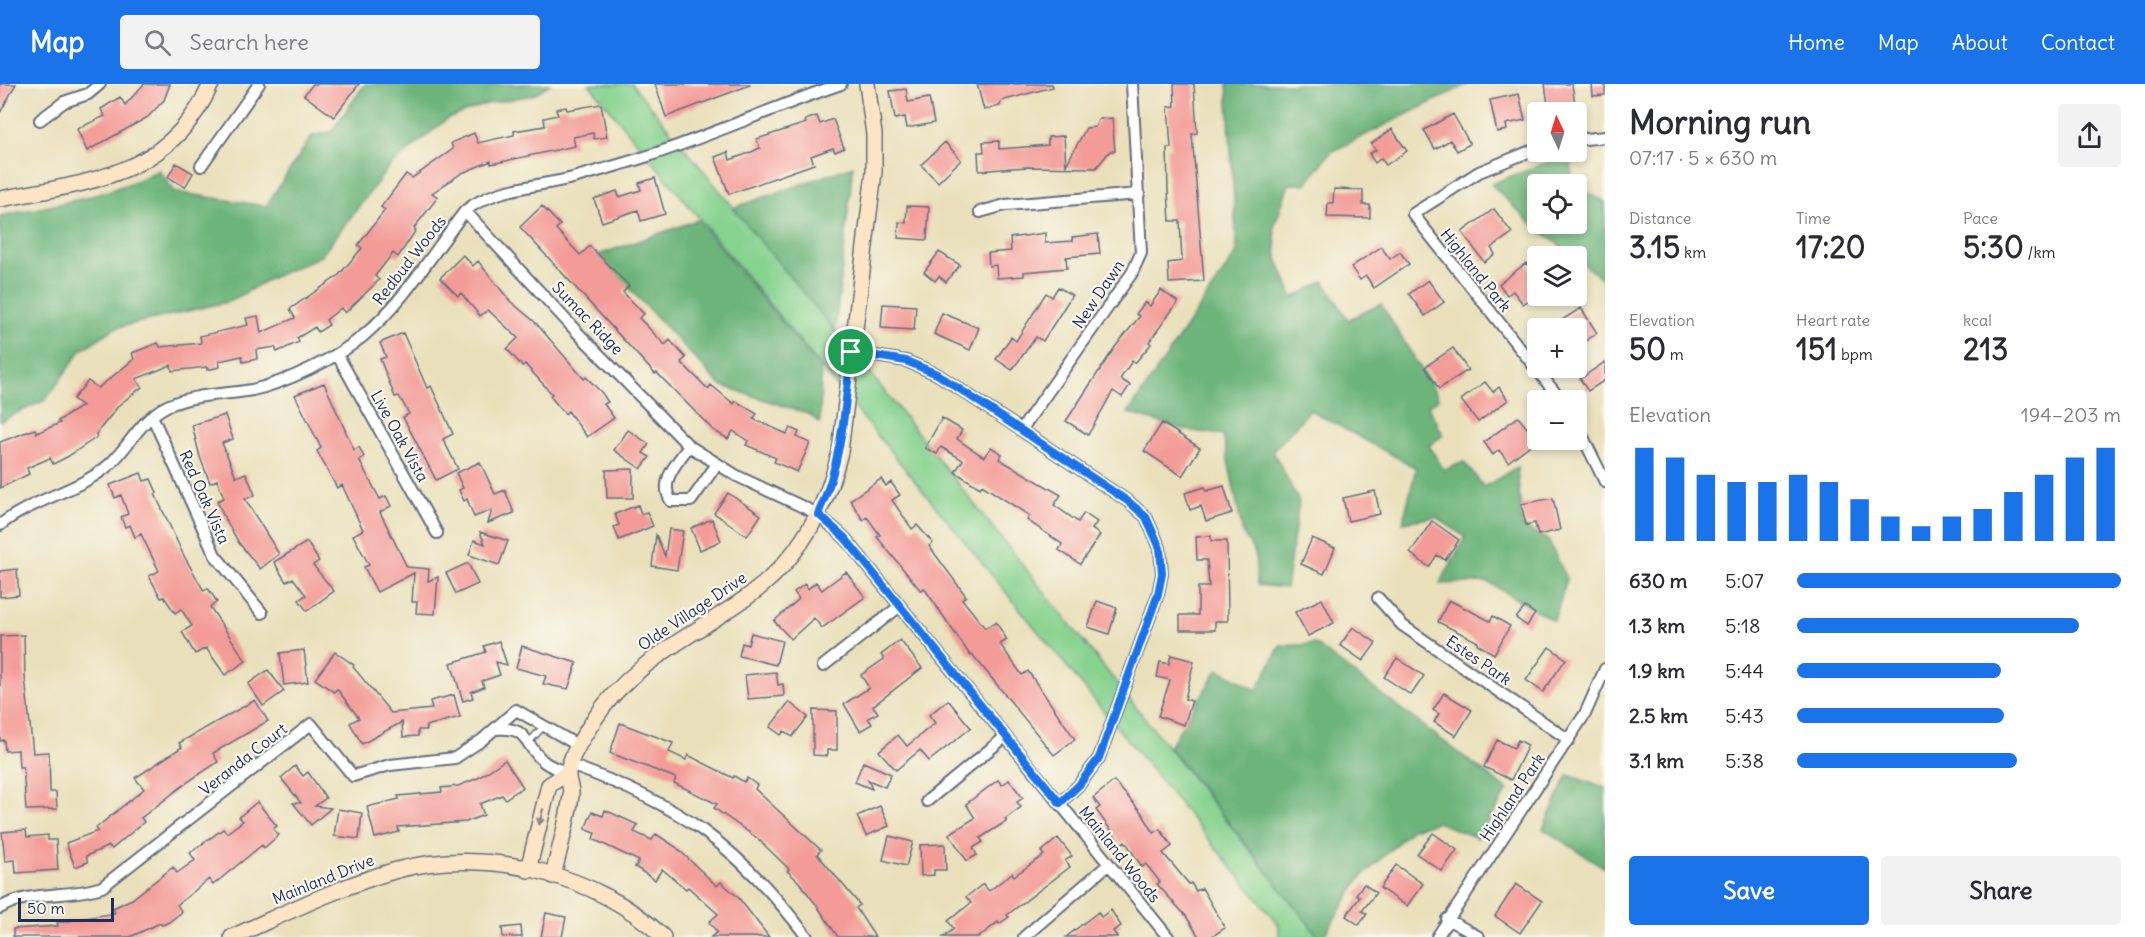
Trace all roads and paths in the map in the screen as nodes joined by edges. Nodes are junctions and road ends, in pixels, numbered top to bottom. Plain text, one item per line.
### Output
1 (100, 84) edge
2 (211, 84) edge
3 (259, 84) edge
4 (841, 84) edge
5 (867, 84) edge
6 (1132, 84) edge
7 (40, 120) dead end
8 (1605, 137) edge
9 (1587, 139) edge
10 (1527, 152) edge
11 (201, 166) dead end
12 (1139, 194) junction
13 (0, 199) edge
14 (465, 212) junction
15 (980, 212) dead end
16 (851, 352) junction
17 (337, 354) junction
18 (1552, 390) edge
19 (152, 416) junction
20 (1021, 430) junction
21 (1587, 445) edge
22 (689, 446) junction
23 (717, 464) junction
24 (1605, 482) edge
25 (818, 514) junction
26 (0, 525) edge
27 (437, 533) dead end
28 (1378, 598) dead end
29 (900, 606) junction
30 (262, 613) dead end
31 (823, 666) dead end
32 (1605, 669) edge
33 (544, 726) junction
34 (495, 729) junction
35 (1005, 737) junction
36 (1569, 740) junction
37 (530, 741) junction
38 (579, 746) junction
39 (569, 769) junction
40 (927, 801) dead end
41 (1060, 803) junction
42 (1109, 864) junction
43 (528, 870) junction
44 (553, 876) junction
45 (0, 908) edge
46 (1447, 919) junction
47 (232, 937) edge
48 (663, 937) edge
49 (807, 937) edge
50 (1024, 937) edge
51 (1168, 937) edge
52 (1437, 937) edge
53 (1479, 937) edge

1 - 7 street
2 - 13 street
3 - 11 street
4 - 14 street, Redbud Woods
5 - 16 street, Olde Village Drive
6 - 12 street, New Dawn
8 - 9 street
10 - 18 street, Highland Park
12 - 15 street
12 - 20 street, New Dawn
14 - 17 street, Redbud Woods
14 - 22 street, Sumac Ridge
16 - 20 street
16 - 25 street, Olde Village Drive
17 - 19 street, Redbud Woods
17 - 27 street, Live Oak Vista
19 - 26 street, Redbud Woods
19 - 30 street, Red Oak Vista
20 - 41 street
21 - 24 street
22 - 23 street, Sumac Ridge
22 - 23 street
23 - 25 street, Sumac Ridge
25 - 29 street, Mainland Woods
25 - 38 street, Olde Village Drive
28 - 36 street, Estes Park
29 - 31 street
29 - 35 street, Mainland Woods
32 - 36 street, Highland Park
33 - 34 street, Veranda Court
33 - 37 lane
33 - 38 street, Veranda Court
34 - 37 street
34 - 45 street, Veranda Court
35 - 40 street
35 - 41 street, Mainland Woods
36 - 46 street, Highland Park
37 - 39 street
38 - 39 street, Olde Village Drive
39 -> 43 street, Olde Village Drive
39 - 44 street
39 - 49 street
41 - 42 street, Mainland Woods
42 - 50 street
42 - 51 street, Mainland Woods
43 - 44 street, Mainland Drive
43 - 47 street, Mainland Drive
44 - 48 street, Mainland Drive
46 - 52 street, Highland Park
46 - 53 street

